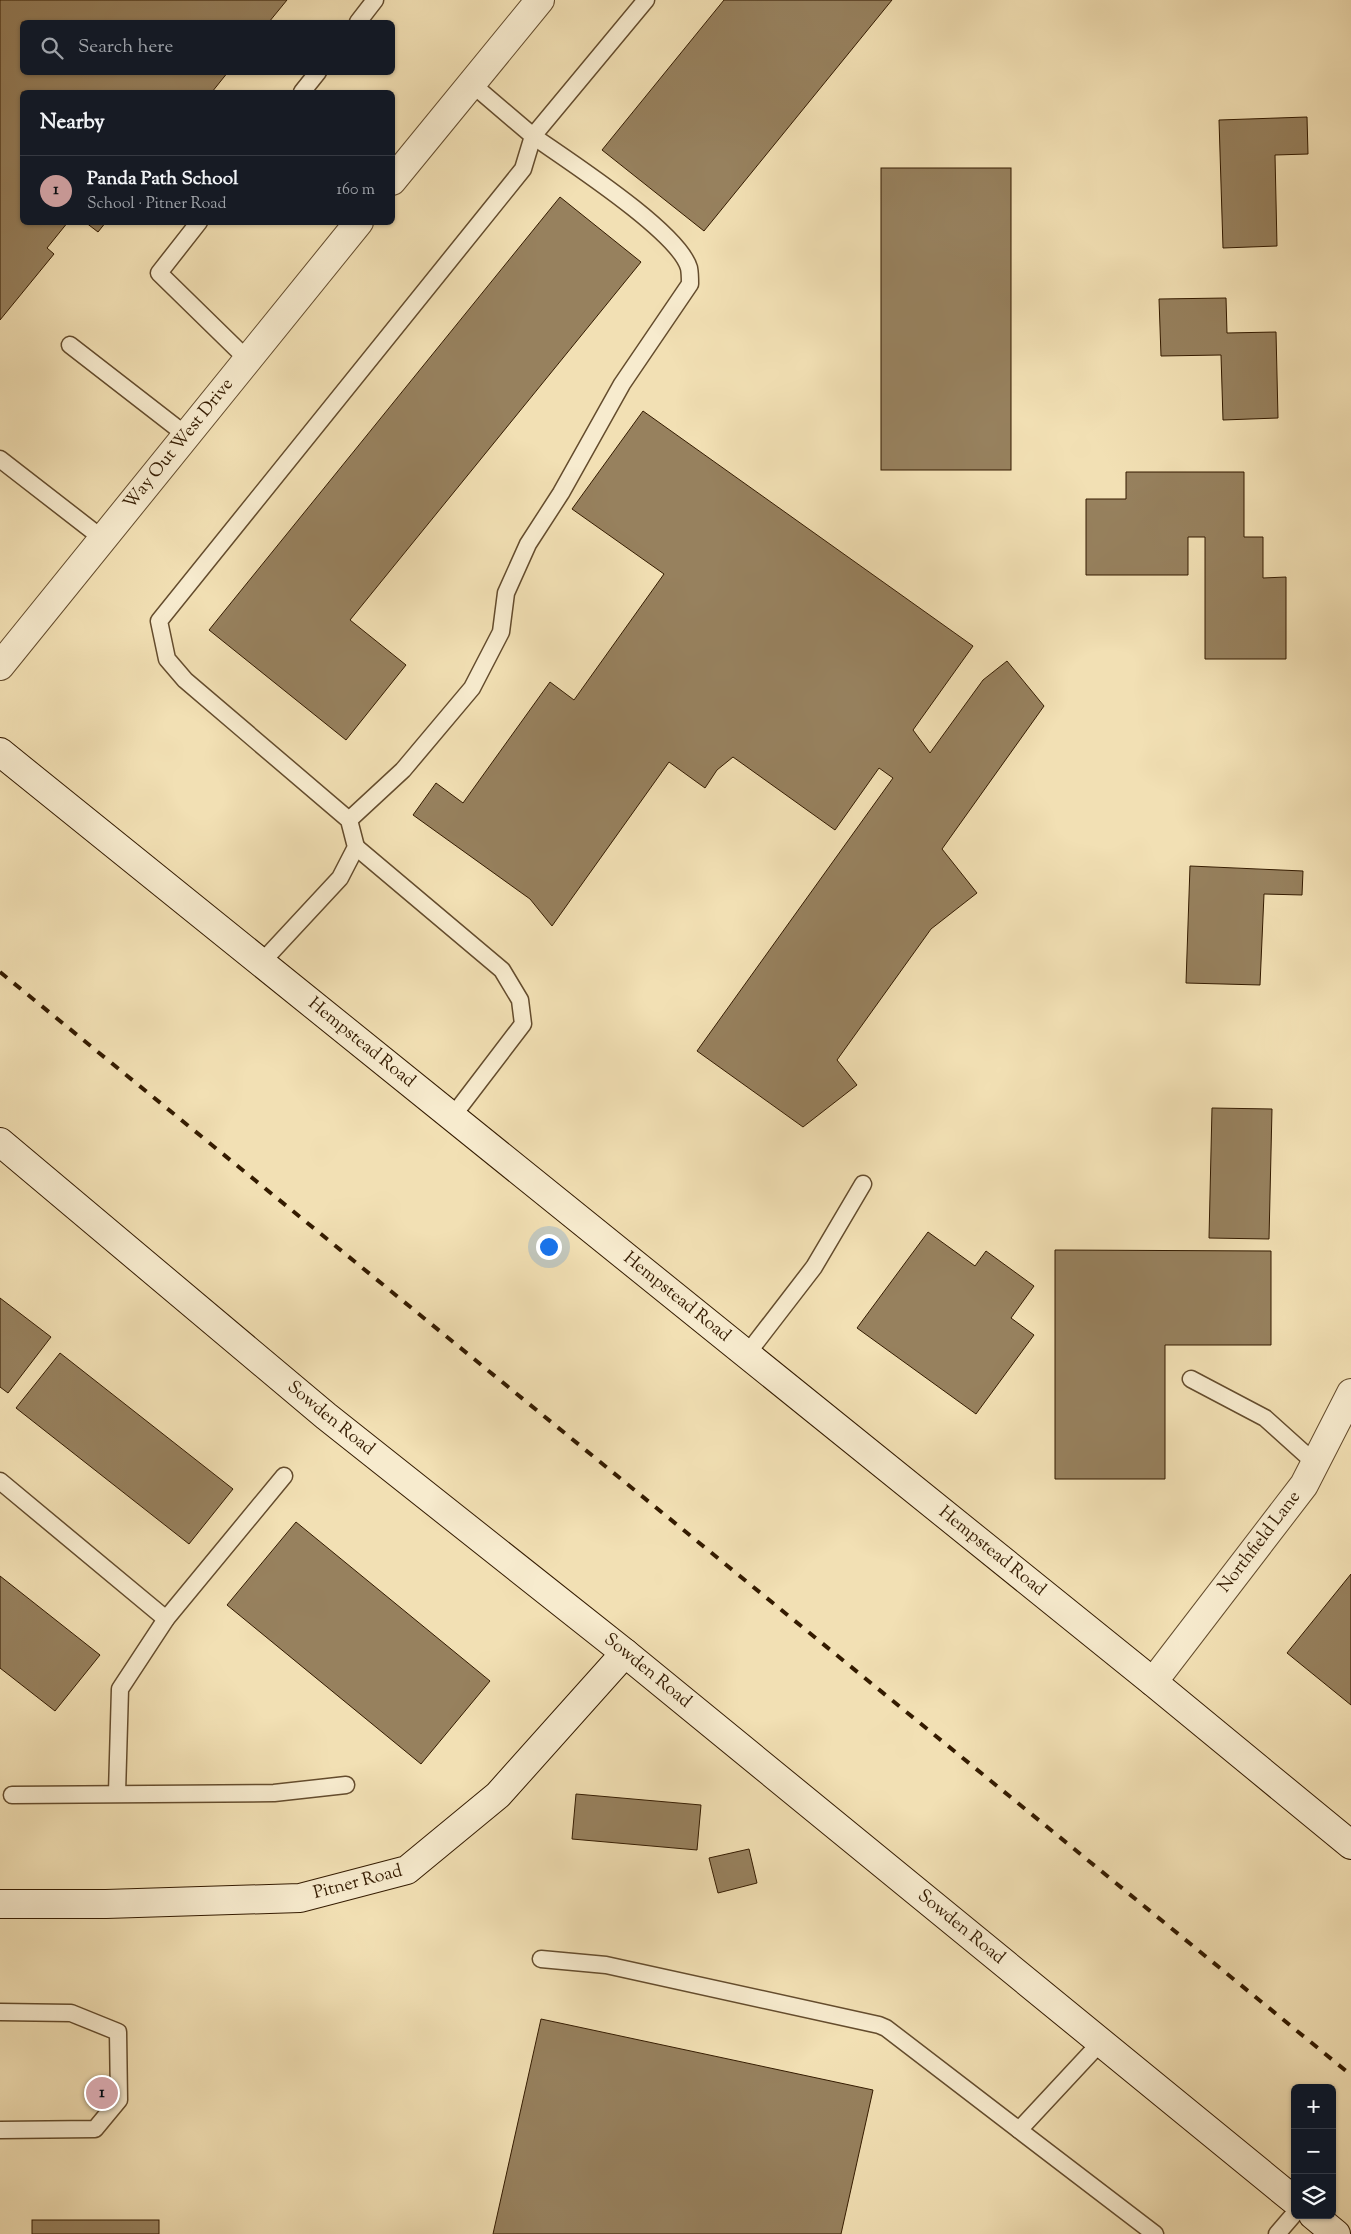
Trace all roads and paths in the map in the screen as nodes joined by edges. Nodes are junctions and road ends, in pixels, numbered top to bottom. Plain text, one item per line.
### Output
1 (375, 0) edge
2 (540, 0) edge
3 (646, 0) edge
4 (360, 20) edge
5 (316, 75) edge
6 (472, 84) junction
7 (304, 90) edge
8 (534, 136) junction
9 (395, 177) edge
10 (197, 225) edge
11 (357, 225) edge
12 (70, 346) dead end
13 (248, 360) junction
14 (186, 436) junction
15 (0, 458) edge
16 (103, 539) junction
17 (0, 666) edge
18 (0, 752) edge
19 (349, 820) junction
20 (356, 847) junction
21 (261, 963) junction
22 (452, 1117) junction
23 (0, 1142) edge
24 (863, 1184) dead end
25 (746, 1354) junction
26 (1191, 1379) dead end
27 (1351, 1392) edge
28 (1315, 1463) junction
29 (284, 1476) dead end
30 (0, 1481) edge
31 (166, 1619) junction
32 (625, 1653) junction
33 (1153, 1682) junction
34 (346, 1785) dead end
35 (116, 1793) junction
36 (12, 1795) dead end
37 (1351, 1845) edge
38 (0, 1904) edge
39 (542, 1959) dead end
40 (0, 2012) edge
41 (1100, 2043) junction
42 (0, 2130) edge
43 (1019, 2130) junction
44 (1291, 2198) edge
45 (1291, 2218) edge
46 (1317, 2219) edge
47 (1155, 2234) edge
48 (1277, 2234) edge
49 (1336, 2234) edge

1 - 4 lane
2 - 6 street
3 - 8 lane
5 - 7 lane
6 - 8 lane
6 - 9 street
8 - 19 lane
8 - 19 lane
10 - 13 lane
11 - 13 street, Way Out West Drive
12 - 14 lane
13 - 14 street, Way Out West Drive
14 - 16 street, Way Out West Drive
15 - 16 lane
16 - 17 street, Way Out West Drive
18 - 21 street, Hempstead Road
19 - 20 lane
20 - 21 lane
20 - 22 lane
21 - 22 street, Hempstead Road
22 - 25 street, Hempstead Road
23 - 32 street, Sowden Road
24 - 25 lane
25 - 33 street, Hempstead Road
26 - 28 lane
27 - 28 street, Northfield Lane
28 - 33 street, Northfield Lane
29 - 31 lane
30 - 31 lane
31 - 35 lane
32 - 38 street, Pitner Road
32 - 41 street, Sowden Road
33 - 37 street, Hempstead Road
34 - 35 lane
35 - 36 lane
39 - 43 lane
40 - 42 lane
41 - 43 lane
41 - 44 street, Sowden Road
43 - 47 lane
45 - 48 lane
46 - 49 street

